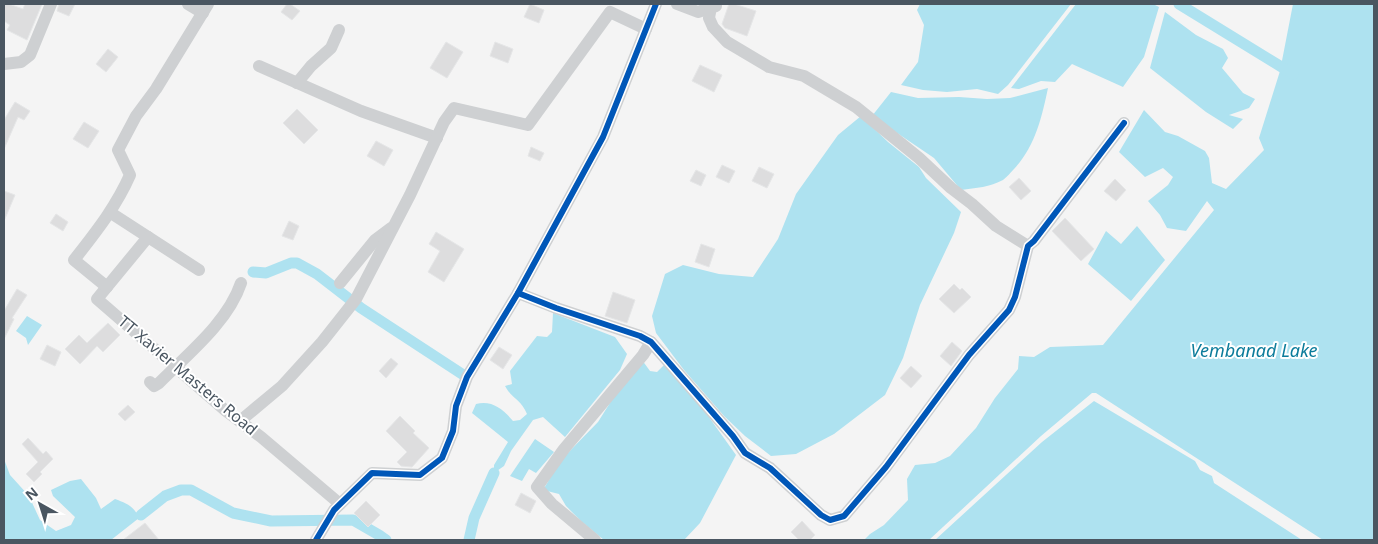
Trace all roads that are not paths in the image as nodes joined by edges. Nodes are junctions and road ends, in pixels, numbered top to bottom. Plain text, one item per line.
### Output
1 (51, 4) edge
2 (188, 4) edge
3 (656, 4) edge
4 (677, 4) edge
5 (714, 6) edge
6 (205, 8) edge
7 (646, 29) junction
8 (339, 30) dead end
9 (4, 64) edge
10 (259, 66) dead end
11 (296, 83) junction
12 (1124, 123) dead end
13 (436, 138) junction
14 (111, 212) junction
15 (395, 225) junction
16 (148, 237) junction
17 (1028, 246) junction
18 (199, 270) dead end
19 (241, 283) dead end
20 (340, 283) dead end
21 (107, 287) junction
22 (518, 293) junction
23 (651, 342) junction
24 (175, 366) junction
25 (150, 382) dead end
26 (240, 421) junction
27 (340, 504) junction
28 (316, 540) edge
29 (596, 540) edge

1 - 9 street
2 - 6 street
3 - 7 street
4 - 5 street
5 - 17 street
6 - 14 street
7 - 13 street
7 - 22 street
8 - 11 street
10 - 11 street
11 - 13 street
12 - 17 street
13 - 15 street
14 - 16 street
14 - 21 street
15 - 20 street
15 - 26 street
16 - 18 street
16 - 21 street
17 - 23 street
19 - 24 street
21 - 24 street, TT Xavier Masters Road
22 - 23 street
22 - 27 street
23 - 29 street
24 - 25 street
24 - 26 street, TT Xavier Masters Road
26 - 27 street, TT Xavier Masters Road
27 - 28 street

